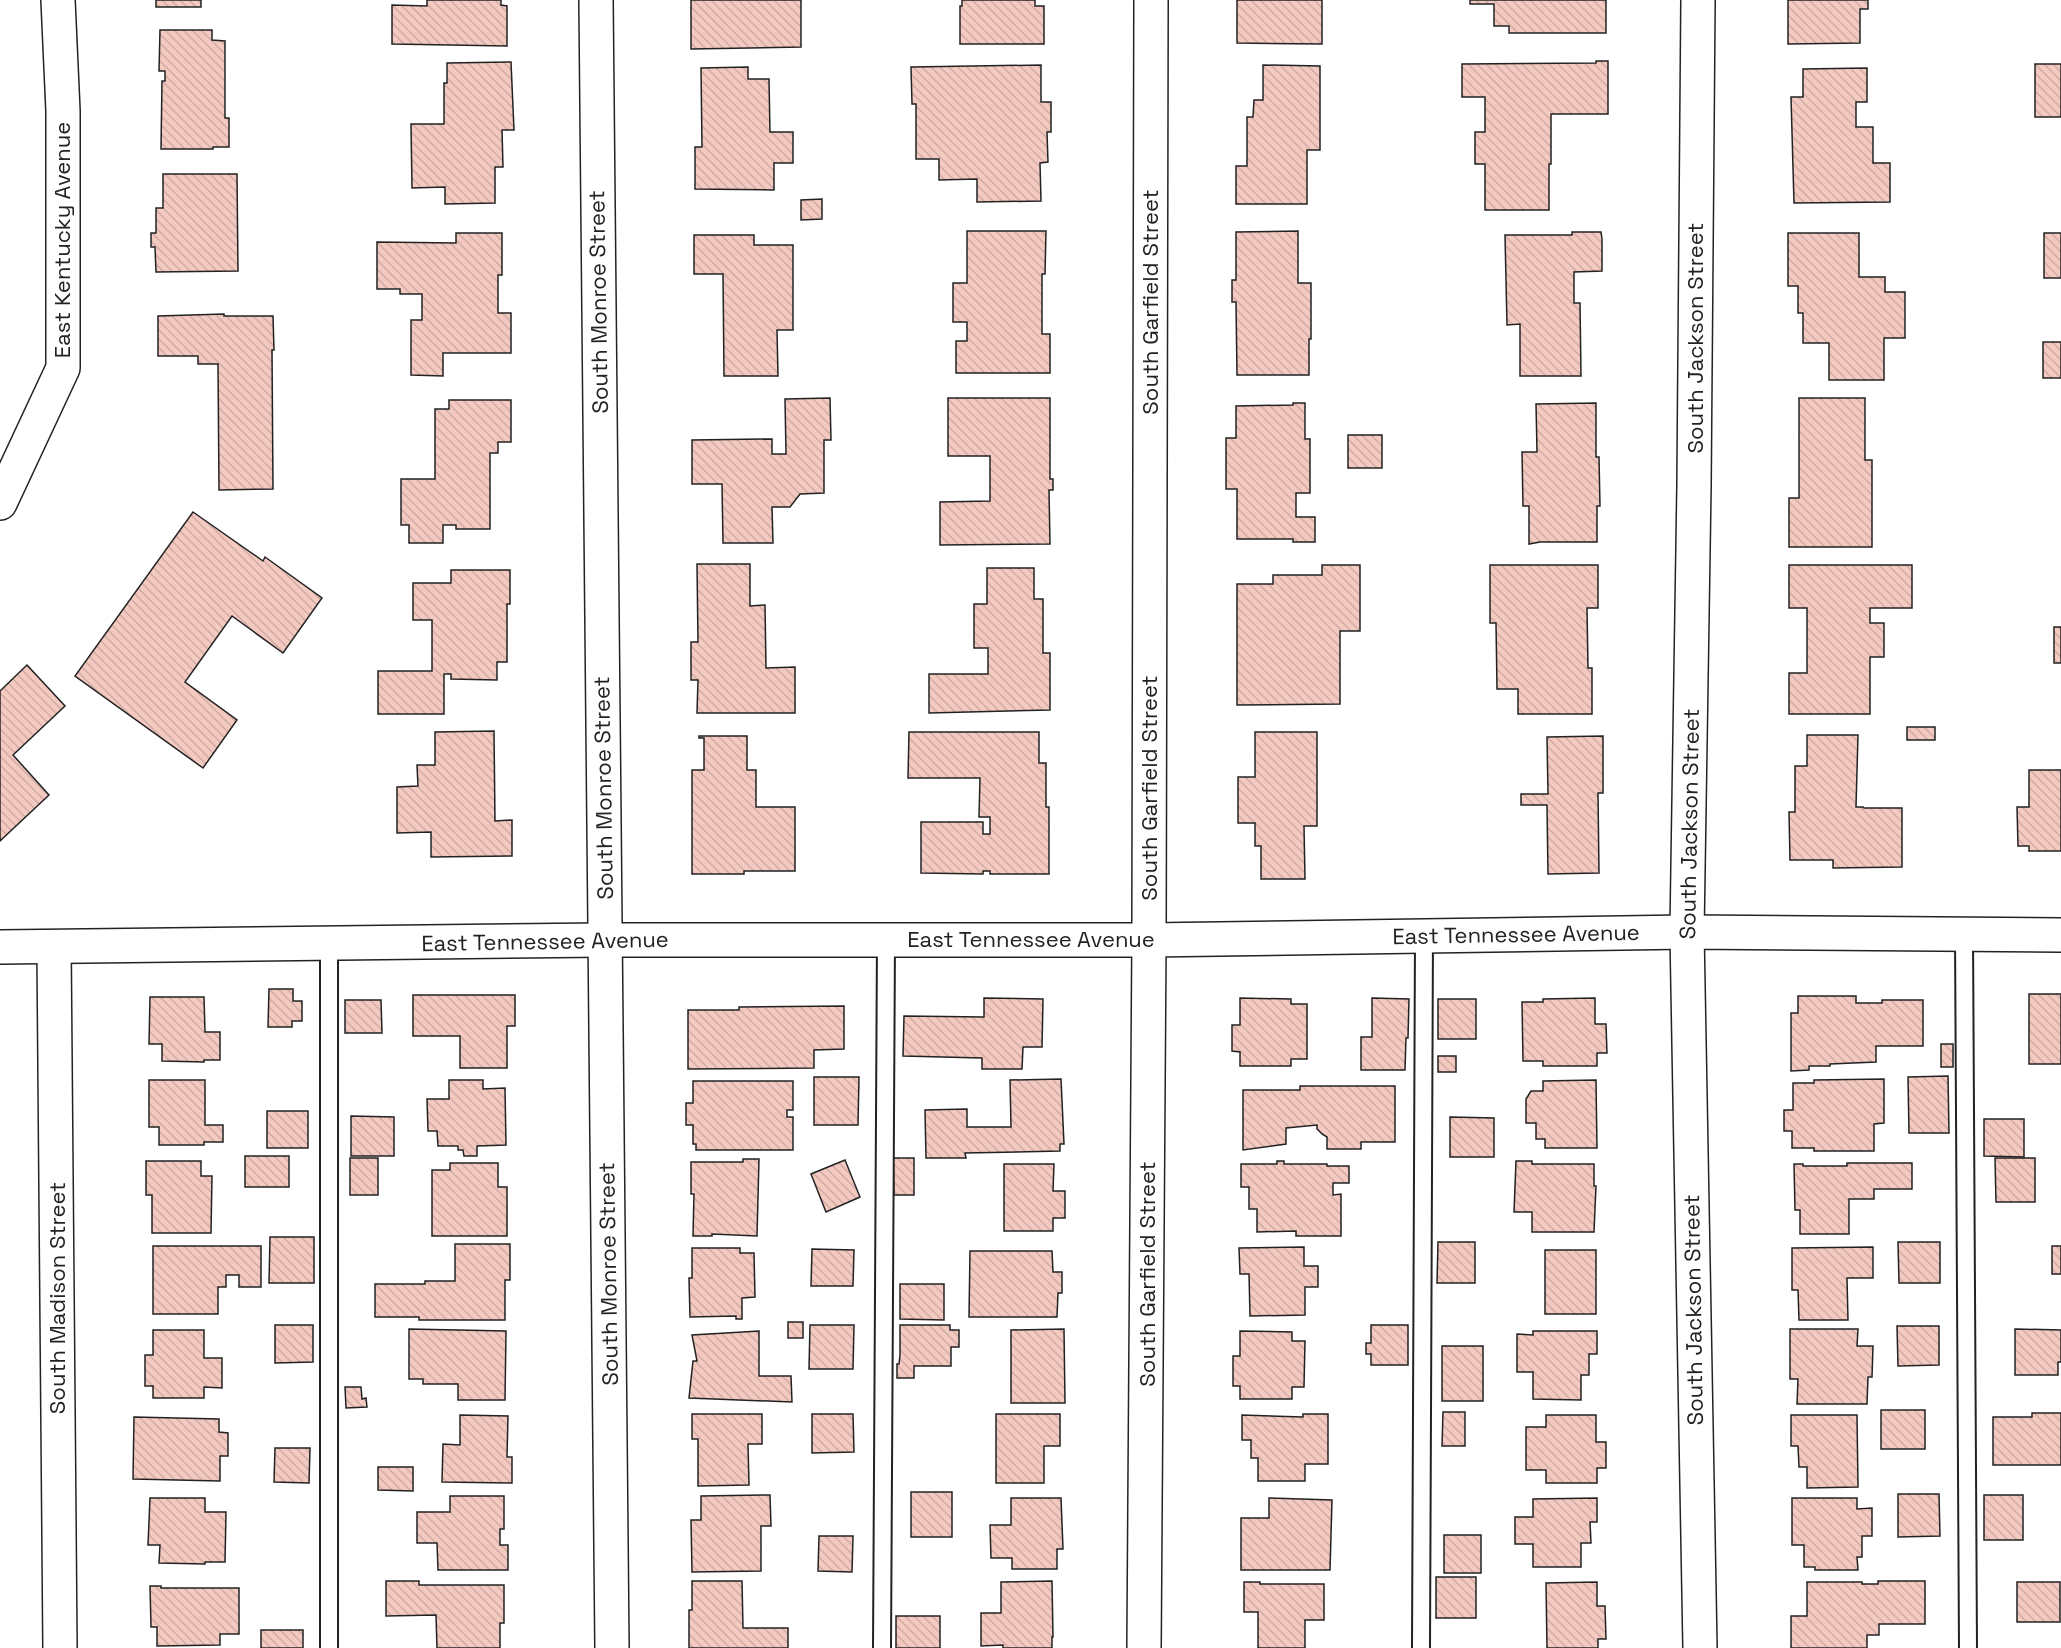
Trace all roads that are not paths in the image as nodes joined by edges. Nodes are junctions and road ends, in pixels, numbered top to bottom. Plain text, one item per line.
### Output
1 (58, 0) edge
2 (596, 0) edge
3 (1151, 0) edge
4 (1698, 0) edge
5 (0, 503) edge
6 (1686, 932) junction
7 (1964, 934) junction
8 (1424, 935) junction
9 (2061, 935) edge
10 (604, 939) junction
11 (886, 939) junction
12 (1149, 939) junction
13 (329, 944) junction
14 (0, 947) edge
15 (54, 947) junction
16 (60, 1648) edge
17 (329, 1648) edge
18 (612, 1648) edge
19 (882, 1648) edge
20 (1144, 1648) edge
21 (1421, 1648) edge
22 (1700, 1648) edge
23 (1968, 1648) edge

1 - 5 street, East Kentucky Avenue
2 - 10 street, South Monroe Street
3 - 12 street, South Garfield Street
4 - 6 street, South Jackson Street
6 - 7 street, East Tennessee Avenue
6 - 8 street, East Tennessee Avenue
6 - 22 street, South Jackson Street
7 - 9 street, East Tennessee Avenue
7 - 23 lane
8 - 12 street, East Tennessee Avenue
8 - 21 lane
10 - 11 street, East Tennessee Avenue
10 - 13 street, East Tennessee Avenue
10 - 18 street, South Monroe Street
11 - 12 street, East Tennessee Avenue
11 - 19 lane
12 - 20 street, South Garfield Street
13 - 15 street, East Tennessee Avenue
13 - 17 lane
14 - 15 street, East Tennessee Avenue
15 - 16 street, South Madison Street

